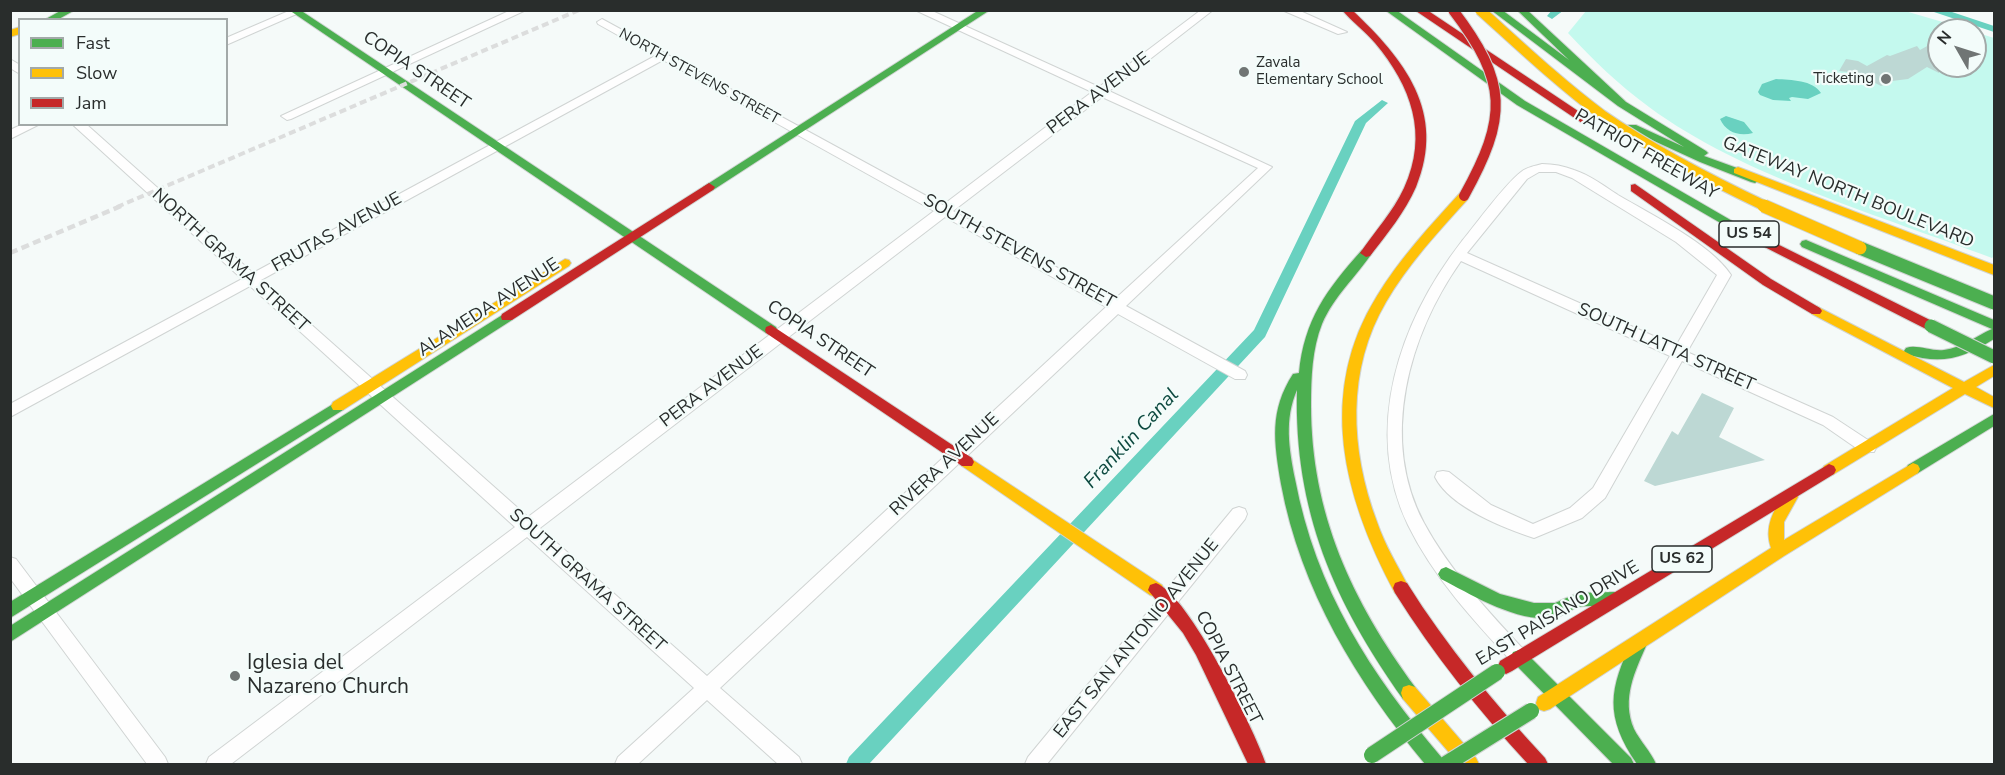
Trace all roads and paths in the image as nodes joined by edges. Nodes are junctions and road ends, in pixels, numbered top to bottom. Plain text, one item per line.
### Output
1 (71, 10) edge
2 (521, 10) edge
3 (920, 10) edge
4 (967, 10) edge
5 (986, 10) edge
6 (1208, 10) edge
7 (1287, 10) edge
8 (1346, 10) edge
9 (1389, 10) edge
10 (1420, 10) edge
11 (1453, 10) edge
12 (1480, 10) edge
13 (1495, 10) edge
14 (1521, 10) edge
15 (296, 11) edge
16 (53, 18) edge
17 (602, 22) dead end
18 (952, 26) junction
19 (1451, 31) junction
20 (1342, 32) dead end
21 (228, 41) edge
22 (663, 56) junction
23 (387, 73) junction
24 (1101, 92) junction
25 (1521, 103) junction
26 (1622, 104) junction
27 (287, 116) dead end
28 (30, 126) edge
29 (80, 126) edge
30 (791, 128) junction
31 (10, 135) edge
32 (496, 146) junction
33 (1755, 179) junction
34 (945, 211) junction
35 (1767, 223) dead end
36 (620, 229) junction
37 (632, 237) junction
38 (1459, 255) junction
39 (1995, 272) edge
40 (250, 280) junction
41 (1995, 303) edge
42 (1118, 305) junction
43 (1995, 324) edge
44 (780, 335) junction
45 (1995, 335) edge
46 (1873, 340) junction
47 (1679, 355) junction
48 (1995, 357) edge
49 (1306, 368) junction
50 (1995, 370) edge
51 (1240, 375) dead end
52 (1965, 388) junction
53 (376, 392) junction
54 (1995, 404) edge
55 (10, 411) edge
56 (1995, 419) edge
57 (1995, 435) edge
58 (1960, 442) junction
59 (1868, 448) junction
60 (957, 453) junction
61 (1443, 477) dead end
62 (1796, 490) junction
63 (1239, 514) dead end
64 (528, 528) junction
65 (1779, 551) junction
66 (10, 564) edge
67 (1446, 574) junction
68 (34, 596) junction
69 (1168, 598) junction
70 (1616, 599) junction
71 (10, 611) edge
72 (47, 612) junction
73 (10, 635) edge
74 (1639, 643) junction
75 (1519, 657) junction
76 (707, 688) junction
77 (1557, 695) junction
78 (158, 765) edge
79 (216, 765) edge
80 (625, 765) edge
81 (792, 765) edge
82 (1035, 765) edge
83 (1257, 765) edge
84 (1359, 765) edge
85 (1436, 765) edge
86 (1446, 765) edge
87 (1470, 765) edge
88 (1539, 765) edge
89 (1625, 765) edge
90 (1647, 765) edge

1 - 16 main road
2 - 23 street
3 - 18 street
4 - 18 main road, ALAMEDA AVENUE
5 - 18 main road, ALAMEDA AVENUE
6 - 24 street, PERA AVENUE
7 - 20 street
8 - 49 main road
9 - 25 main road, PATRIOT FREEWAY / US 54
10 - 19 main road, PATRIOT FREEWAY / US 54
11 - 88 main road, bridge
12 - 41 main road, bridge
13 - 26 main road
14 - 26 main road, GATEWAY NORTH BOULEVARD
15 - 21 street
15 - 23 main road, COPIA STREET
17 - 22 street, NORTH STEVENS STREET
18 - 24 street
18 - 30 main road, ALAMEDA AVENUE
19 - 33 main road
19 - 35 main road, PATRIOT FREEWAY / US 54
22 - 30 street, NORTH STEVENS STREET
22 - 32 street, FRUTAS AVENUE
23 - 27 street
23 - 32 main road, COPIA STREET
24 - 34 street, PERA AVENUE
24 - 42 street, RIVERA AVENUE
25 - 46 main road
25 - 48 main road, PATRIOT FREEWAY / US 54, bridge
26 - 33 main road, GATEWAY NORTH BOULEVARD
28 - 31 street
29 - 40 street, NORTH GRAMA STREET
30 - 34 street, SOUTH STEVENS STREET
30 - 36 main road, ALAMEDA AVENUE
30 - 37 main road, ALAMEDA AVENUE
32 - 36 main road, COPIA STREET
32 - 40 street, FRUTAS AVENUE
33 - 39 main road, GATEWAY NORTH BOULEVARD
34 - 42 street, SOUTH STEVENS STREET
34 - 44 street, PERA AVENUE
36 - 37 main road, COPIA STREET
36 - 53 main road, ALAMEDA AVENUE
37 - 44 main road, COPIA STREET
37 - 53 main road, ALAMEDA AVENUE
38 - 47 street, SOUTH LATTA STREET
38 - 47 street
38 - 67 street
40 - 53 street, NORTH GRAMA STREET
40 - 55 street, FRUTAS AVENUE
42 - 51 street, SOUTH STEVENS STREET
42 - 60 street, RIVERA AVENUE
43 - 45 main road
44 - 60 main road, COPIA STREET
44 - 64 street, PERA AVENUE
45 - 46 main road
46 - 52 main road
47 - 59 street, SOUTH LATTA STREET
47 - 61 street
49 - 85 main road
49 - 87 main road
50 - 52 main road, EAST PAISANO DRIVE / US 62
52 - 54 main road
52 - 59 main road, EAST PAISANO DRIVE / US 62
53 - 64 street, SOUTH GRAMA STREET
53 - 68 main road, ALAMEDA AVENUE
53 - 72 main road, ALAMEDA AVENUE
56 - 58 main road, US 62
57 - 58 main road
58 - 65 main road, US 62
59 - 62 main road, EAST PAISANO DRIVE / US 62
60 - 69 main road, COPIA STREET
60 - 76 street, RIVERA AVENUE
62 - 65 main road
62 - 70 main road, EAST PAISANO DRIVE / US 62
63 - 69 street, EAST SAN ANTONIO AVENUE
64 - 76 street, SOUTH GRAMA STREET
64 - 79 street, PERA AVENUE
65 - 74 main road, US 62
66 - 68 street
67 - 70 main road
67 - 75 street
68 - 71 main road, ALAMEDA AVENUE
68 - 72 street
69 - 82 street, EAST SAN ANTONIO AVENUE
69 - 83 main road, COPIA STREET
70 - 75 main road, EAST PAISANO DRIVE / US 62
72 - 73 main road, ALAMEDA AVENUE
72 - 78 street
74 - 77 main road, US 62
74 - 90 main road
75 - 77 main road
75 - 84 main road, EAST PAISANO DRIVE / US 62, bridge
76 - 80 street, RIVERA AVENUE
76 - 81 street, SOUTH GRAMA STREET
77 - 86 main road, US 62, bridge
77 - 89 main road

